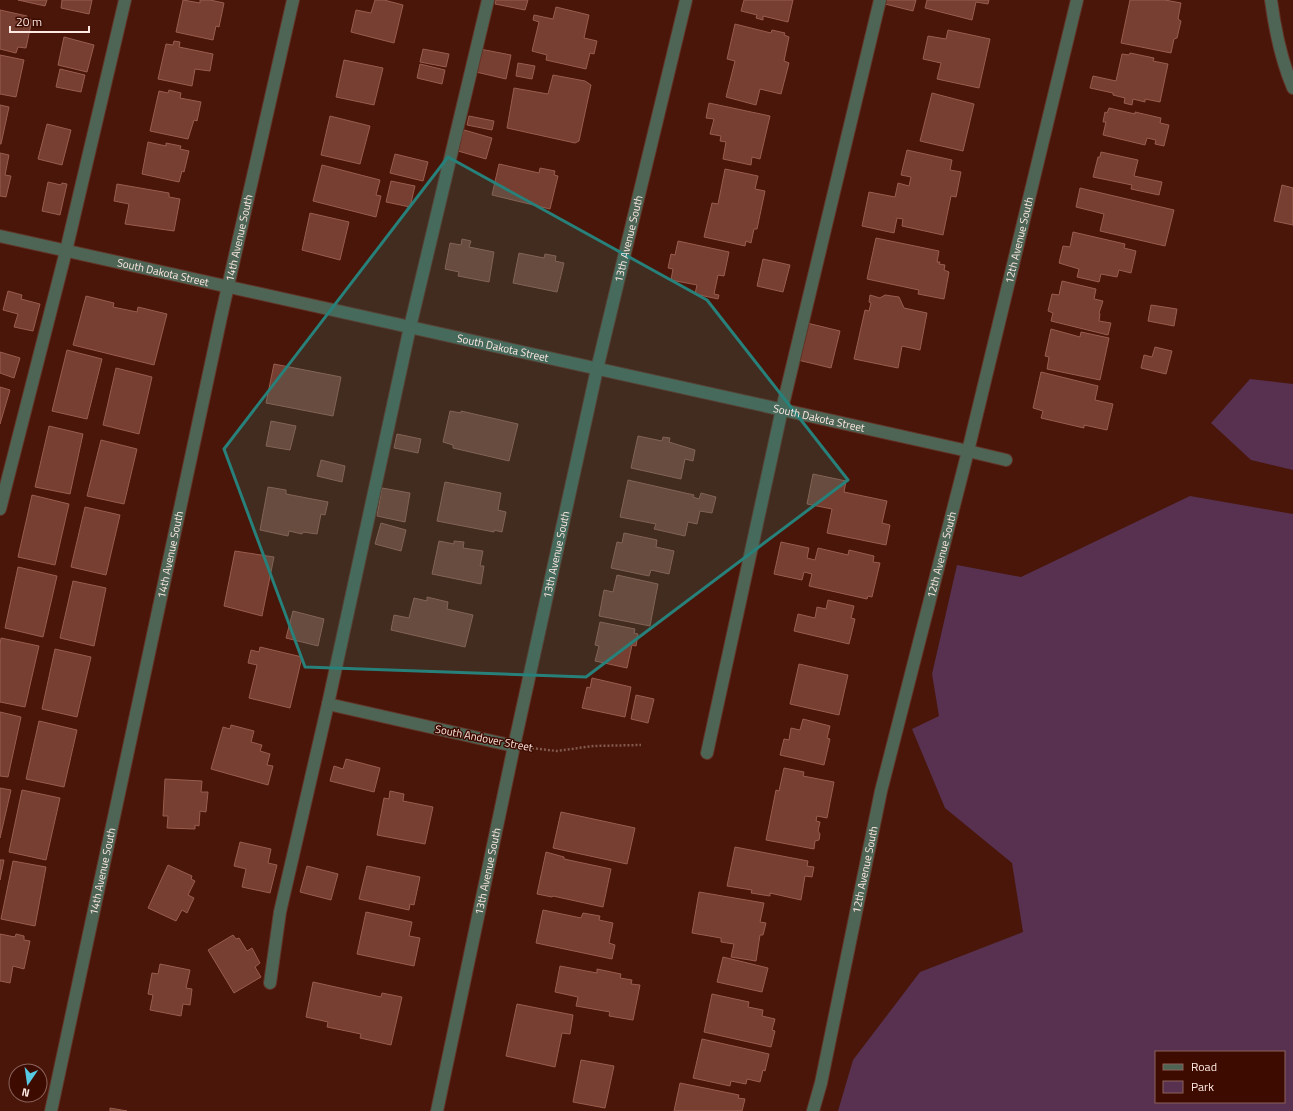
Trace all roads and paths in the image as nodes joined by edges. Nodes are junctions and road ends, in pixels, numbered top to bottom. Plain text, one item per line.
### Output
1 (126, 0) edge
2 (293, 0) edge
3 (488, 0) edge
4 (686, 0) edge
5 (880, 0) edge
6 (1077, 0) edge
7 (1271, 0) edge
8 (1293, 88) edge
9 (0, 236) edge
10 (66, 251) junction
11 (228, 287) junction
12 (410, 327) junction
13 (597, 369) junction
14 (782, 409) junction
15 (968, 451) junction
16 (1006, 460) dead end
17 (0, 509) edge
18 (328, 704) junction
19 (641, 745) dead end
20 (514, 746) junction
21 (707, 753) dead end
22 (270, 983) dead end
23 (51, 1111) edge
24 (437, 1111) edge
25 (813, 1111) edge

1 - 10 street
2 - 11 street, 14th Avenue South
3 - 12 street
4 - 13 street, 13th Avenue South
5 - 14 street
6 - 15 street, 12th Avenue South
7 - 8 street
9 - 10 street, South Dakota Street
10 - 11 street, South Dakota Street
10 - 17 street
11 - 12 street, South Dakota Street
11 - 23 street, 14th Avenue South
12 - 13 street, South Dakota Street
12 - 18 street
13 - 14 street, South Dakota Street
13 - 20 street, 13th Avenue South
14 - 15 street, South Dakota Street
14 - 21 street
15 - 16 street, South Dakota Street
15 - 25 street, 12th Avenue South
18 - 20 street, South Andover Street
18 - 22 street
19 - 20 path, South Andover Street
20 - 24 street, 13th Avenue South

